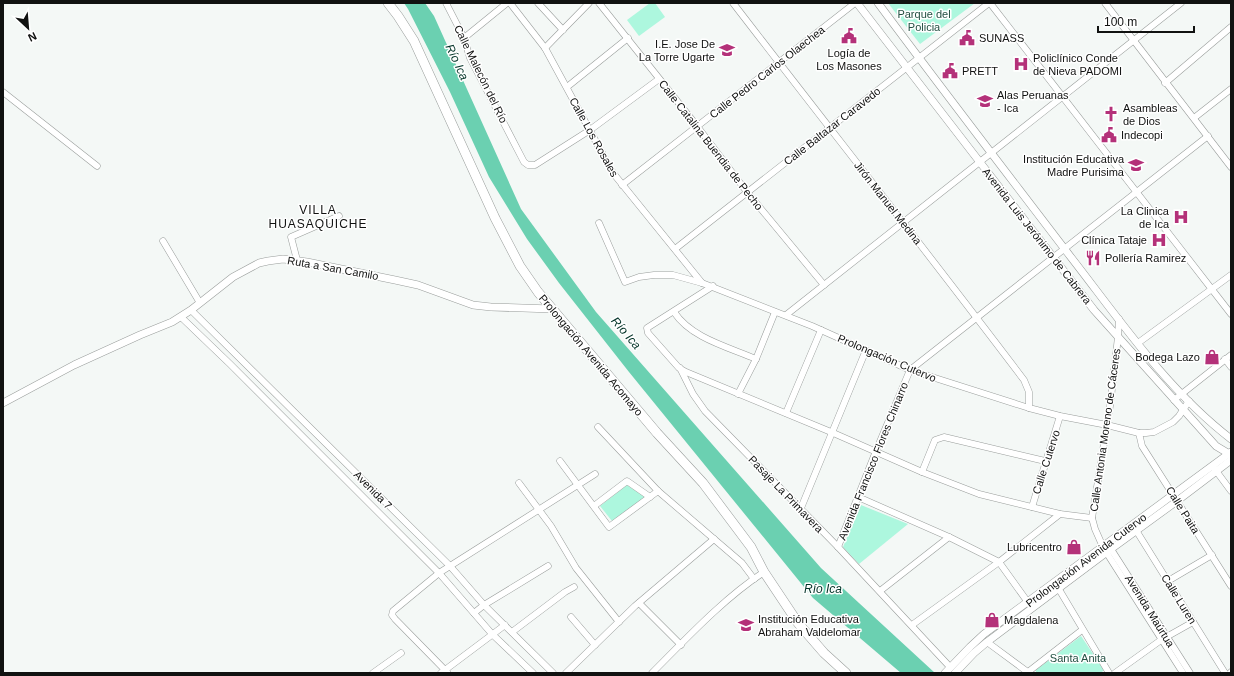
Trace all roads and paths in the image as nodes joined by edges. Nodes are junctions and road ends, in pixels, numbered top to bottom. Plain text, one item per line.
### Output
1 (388, 3) edge
2 (446, 3) edge
3 (507, 3) edge
4 (510, 3) edge
5 (538, 3) edge
6 (589, 3) edge
7 (599, 3) edge
8 (733, 3) edge
9 (856, 3) edge
10 (878, 3) edge
11 (989, 3) edge
12 (1105, 3) edge
13 (1181, 3) edge
14 (1231, 27) edge
15 (563, 30) junction
16 (464, 38) junction
17 (628, 38) junction
18 (1133, 41) junction
19 (545, 48) junction
20 (919, 58) junction
21 (779, 62) junction
22 (907, 67) junction
23 (660, 79) junction
24 (1165, 82) junction
25 (567, 87) junction
26 (1231, 89) edge
27 (3, 92) edge
28 (1062, 97) junction
29 (1194, 118) junction
30 (697, 126) junction
31 (829, 128) junction
32 (590, 130) junction
33 (1208, 136) junction
34 (991, 154) junction
35 (980, 163) junction
36 (97, 166) dead end
37 (1231, 166) edge
38 (622, 185) junction
39 (748, 192) junction
40 (1137, 192) junction
41 (339, 216) dead end
42 (904, 222) junction
43 (599, 223) dead end
44 (163, 241) dead end
45 (675, 249) junction
46 (1065, 249) junction
47 (1054, 257) junction
48 (297, 260) junction
49 (1231, 275) edge
50 (702, 283) junction
51 (824, 285) junction
52 (713, 286) junction
53 (1212, 289) junction
54 (200, 303) junction
55 (552, 309) junction
56 (191, 310) junction
57 (674, 312) junction
58 (775, 312) junction
59 (1231, 314) edge
60 (786, 315) junction
61 (181, 317) junction
62 (977, 318) junction
63 (1119, 319) junction
64 (820, 330) junction
65 (1118, 338) junction
66 (1138, 343) junction
67 (866, 350) junction
68 (1231, 355) edge
69 (756, 359) junction
70 (1225, 359) junction
71 (1231, 367) edge
72 (679, 368) junction
73 (910, 370) junction
74 (738, 394) junction
75 (1182, 394) junction
76 (1174, 400) junction
77 (1189, 401) junction
78 (3, 403) edge
79 (1029, 408) junction
80 (1183, 408) junction
81 (786, 413) junction
82 (1060, 416) junction
83 (1107, 425) junction
84 (598, 427) dead end
85 (831, 432) junction
86 (1139, 433) junction
87 (1231, 439) edge
88 (1216, 446) junction
89 (876, 451) junction
90 (1230, 455) edge
91 (560, 461) dead end
92 (1046, 461) junction
93 (1214, 468) junction
94 (922, 472) junction
95 (596, 474) dead end
96 (519, 483) dead end
97 (578, 485) junction
98 (658, 491) junction
99 (1231, 491) edge
100 (650, 497) junction
101 (858, 497) junction
102 (1175, 498) junction
103 (594, 506) junction
104 (1032, 507) junction
105 (801, 508) junction
106 (540, 510) junction
107 (1060, 514) junction
108 (1092, 518) junction
109 (1134, 527) junction
110 (949, 537) junction
111 (714, 539) junction
112 (838, 547) junction
113 (1107, 548) junction
114 (1212, 555) junction
115 (999, 562) junction
116 (450, 566) junction
117 (548, 566) dead end
118 (764, 572) junction
119 (439, 573) junction
120 (754, 578) junction
121 (1168, 582) junction
122 (1057, 586) junction
123 (1231, 586) edge
124 (574, 587) dead end
125 (880, 591) junction
126 (639, 603) junction
127 (484, 605) junction
128 (1030, 605) junction
129 (474, 613) junction
130 (571, 617) dead end
131 (619, 622) junction
132 (1193, 622) junction
133 (505, 625) junction
134 (912, 625) junction
135 (1082, 630) junction
136 (512, 632) junction
137 (492, 634) junction
138 (1164, 639) junction
139 (987, 642) junction
140 (595, 645) junction
141 (681, 645) junction
142 (401, 653) dead end
143 (952, 671) edge
144 (445, 672) edge
145 (1028, 672) edge
146 (372, 673) edge
147 (533, 673) edge
148 (553, 673) edge
149 (566, 673) edge
150 (652, 673) edge
151 (846, 673) edge
152 (1109, 673) edge
153 (1115, 673) edge
154 (1183, 673) edge
155 (1190, 673) edge
156 (1225, 673) edge

1 - 55 main road, Prolongación Avenida Acomayo
2 - 16 street, Calle Malecón del Río
3 - 16 street
4 - 19 street, Calle Los Rosales
5 - 15 street
6 - 15 street
7 - 17 street, Calle Catalina Buendia de Pecho
8 - 21 street, Jirón Manuel Medina
9 - 21 street, Calle Pedro Carlos Olaechea
9 - 22 street, Avenida Luis Jerónimo de Cabrera
10 - 20 street, Avenida Luis Jerónimo de Cabrera
11 - 20 street, Calle Baltazar Caravedo
11 - 28 street
12 - 18 street
13 - 18 street
14 - 24 street
15 - 19 street
16 - 32 street, Calle Malecón del Río
17 - 23 street, Calle Catalina Buendia de Pecho
17 - 25 street
18 - 24 street
18 - 28 street
19 - 25 street, Calle Los Rosales
20 - 22 street, Calle Baltazar Caravedo
20 - 34 street, Avenida Luis Jerónimo de Cabrera
21 - 30 street, Calle Pedro Carlos Olaechea
21 - 31 street, Jirón Manuel Medina
22 - 31 street, Calle Baltazar Caravedo
22 - 35 street, Avenida Luis Jerónimo de Cabrera
23 - 30 street, Calle Catalina Buendia de Pecho
23 - 32 street
24 - 29 street
25 - 32 street, Calle Los Rosales
26 - 29 street
27 - 36 street
28 - 34 street
28 - 40 street
29 - 33 street
30 - 38 street, Calle Pedro Carlos Olaechea
30 - 39 street, Calle Catalina Buendia de Pecho
31 - 39 street, Calle Baltazar Caravedo
31 - 42 street, Jirón Manuel Medina
32 - 38 street, Calle Los Rosales
33 - 37 street
33 - 40 street, Avenida Francisco Flores Chinarro
34 - 35 street
34 - 46 street, Avenida Luis Jerónimo de Cabrera
35 - 42 street
35 - 47 street, Avenida Luis Jerónimo de Cabrera
38 - 45 street, Calle Los Rosales
39 - 45 street, Calle Baltazar Caravedo
39 - 51 street, Calle Catalina Buendia de Pecho
40 - 46 street, Avenida Francisco Flores Chinarro
40 - 53 street
41 - 48 street
42 - 51 street
42 - 62 street, Jirón Manuel Medina
43 - 50 street, Prolongación Cutervo
44 - 54 street
45 - 50 street, Calle Los Rosales
46 - 47 street, Avenida Francisco Flores Chinarro
46 - 63 street, Avenida Luis Jerónimo de Cabrera
47 - 62 street, Avenida Francisco Flores Chinarro
47 - 65 street, Avenida Luis Jerónimo de Cabrera
48 - 54 street, Ruta a San Camilo
48 - 55 street, Ruta a San Camilo
49 - 53 street
50 - 52 street, Prolongación Cutervo
51 - 60 street
52 - 57 street
52 - 58 street, Prolongación Cutervo
53 - 59 street
53 - 66 street
54 - 56 street, Ruta a San Camilo
55 - 118 main road, Prolongación Avenida Acomayo
56 - 61 street, Ruta a San Camilo
56 - 116 street, Avenida 7
57 - 69 street
57 - 72 street
58 - 60 street, Prolongación Cutervo
58 - 69 street
60 - 64 street, Prolongación Cutervo
61 - 78 street, Ruta a San Camilo
61 - 119 street
62 - 73 street, Avenida Francisco Flores Chinarro
62 - 79 street, Jirón Manuel Medina
63 - 65 street, Calle Antonia Moreno de Cáceres
63 - 66 street, Avenida Luis Jerónimo de Cabrera
64 - 67 street, Prolongación Cutervo
64 - 81 street
65 - 76 street, Avenida Luis Jerónimo de Cabrera
65 - 83 street, Calle Antonia Moreno de Cáceres
66 - 75 street, Avenida Luis Jerónimo de Cabrera
67 - 73 street, Prolongación Cutervo
67 - 85 street
68 - 70 street
69 - 74 street
70 - 71 street
70 - 75 street
72 - 74 street
72 - 105 street, Pasaje La Primavera
73 - 79 street, Prolongación Cutervo
73 - 89 street, Avenida Francisco Flores Chinarro
74 - 81 street
75 - 76 street
75 - 77 street, Avenida Luis Jerónimo de Cabrera
76 - 80 street, Avenida Luis Jerónimo de Cabrera
77 - 80 street, Prolongación Cutervo
77 - 87 street, Avenida Luis Jerónimo de Cabrera
79 - 82 street, Prolongación Cutervo
80 - 86 street, Prolongación Cutervo
80 - 88 street, Avenida Luis Jerónimo de Cabrera
81 - 85 street
82 - 83 street, Prolongación Cutervo
82 - 92 street, Calle Cutervo
83 - 86 street, Prolongación Cutervo
83 - 108 street, Calle Antonia Moreno de Cáceres
84 - 98 street
85 - 89 street
85 - 105 street
86 - 102 street, Calle Paita
88 - 90 street, Avenida Luis Jerónimo de Cabrera
88 - 93 street
89 - 94 street
89 - 101 street, Avenida Francisco Flores Chinarro
90 - 93 street, Prolongación Avenida Cutervo
91 - 97 street
92 - 94 street
92 - 104 street, Calle Cutervo
93 - 99 street
93 - 102 street, Prolongación Avenida Cutervo
94 - 104 street
95 - 97 street
96 - 106 street
97 - 103 street
97 - 106 street
98 - 100 street
98 - 111 street
100 - 103 street
100 - 103 street
101 - 110 street
101 - 112 street, Avenida Francisco Flores Chinarro
102 - 109 street, Prolongación Avenida Cutervo
102 - 114 street, Calle Paita
104 - 107 street
105 - 112 street, Pasaje La Primavera
106 - 116 street
106 - 131 street
107 - 108 street
107 - 115 street
108 - 113 street, Calle Antonia Moreno de Cáceres
109 - 113 street, Prolongación Avenida Cutervo
109 - 121 street, Calle Luren
110 - 115 street
110 - 125 street
111 - 120 street
111 - 126 street
112 - 125 street, Pasaje La Primavera
113 - 122 street, Prolongación Avenida Cutervo
113 - 138 street, Avenida Maúrtua
114 - 121 street
114 - 123 street, Calle Paita
115 - 128 street
115 - 134 street
116 - 119 street
116 - 127 street, Avenida 7
117 - 127 street
118 - 120 street
118 - 151 main road, Prolongación Avenida Acomayo
119 - 129 street
119 - 144 street
120 - 141 street
121 - 132 street, Calle Luren
122 - 128 street, Prolongación Avenida Cutervo
122 - 135 street
124 - 136 street
125 - 134 street, Pasaje La Primavera
126 - 131 street
126 - 141 street
127 - 129 street
127 - 133 street, Avenida 7
128 - 139 street, Prolongación Avenida Cutervo
128 - 143 street, Prolongación Avenida Cutervo
129 - 137 street
130 - 140 street
131 - 140 street
132 - 138 street
132 - 156 street, Calle Luren
133 - 136 street, Avenida 7
133 - 137 street
134 - 143 street, Pasaje La Primavera
135 - 145 street
135 - 152 street
136 - 148 street, Avenida 7
137 - 144 street
137 - 147 street
138 - 153 street
138 - 154 street, Avenida Maúrtua
138 - 155 street, Avenida Maúrtua
139 - 143 street, Prolongación Avenida Cutervo
139 - 145 street
140 - 149 street
141 - 150 street
142 - 146 street

